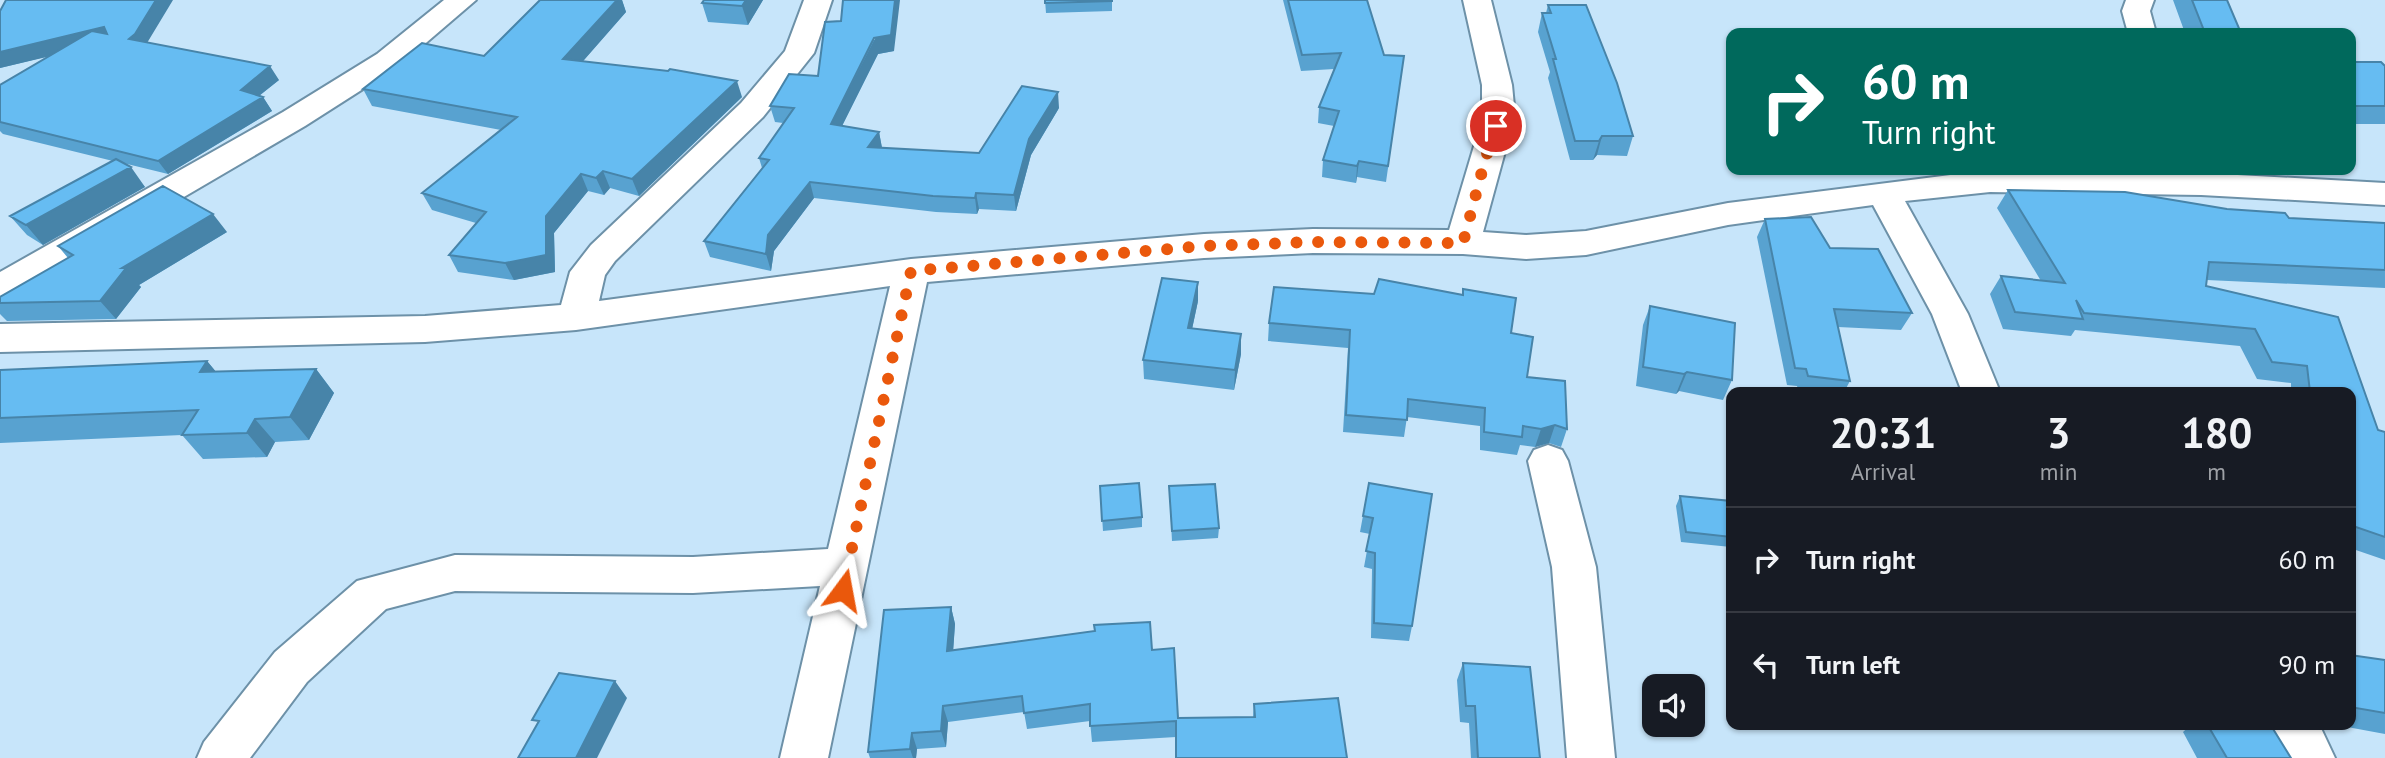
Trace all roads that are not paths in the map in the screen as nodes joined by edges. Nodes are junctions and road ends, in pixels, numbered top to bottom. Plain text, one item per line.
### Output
1 (462, 0) edge
2 (818, 0) edge
3 (1477, 0) edge
4 (2140, 0) edge
5 (2140, 28) edge
6 (2198, 177) edge
7 (1884, 194) junction
8 (2385, 194) edge
9 (1463, 243) junction
10 (911, 271) junction
11 (0, 288) edge
12 (576, 317) junction
13 (0, 338) edge
14 (1979, 387) edge
15 (1548, 461) dead end
16 (848, 566) junction
17 (2297, 730) edge
18 (221, 758) edge
19 (804, 758) edge
20 (1591, 758) edge
21 (2311, 758) edge

1 - 11 street
2 - 12 street
3 - 9 street
4 - 5 street
6 - 7 street
6 - 8 street
7 - 9 street
7 - 14 street
9 - 10 street
10 - 12 street
10 - 16 street
12 - 13 street
15 - 20 street
16 - 18 street
16 - 19 street
17 - 21 street

